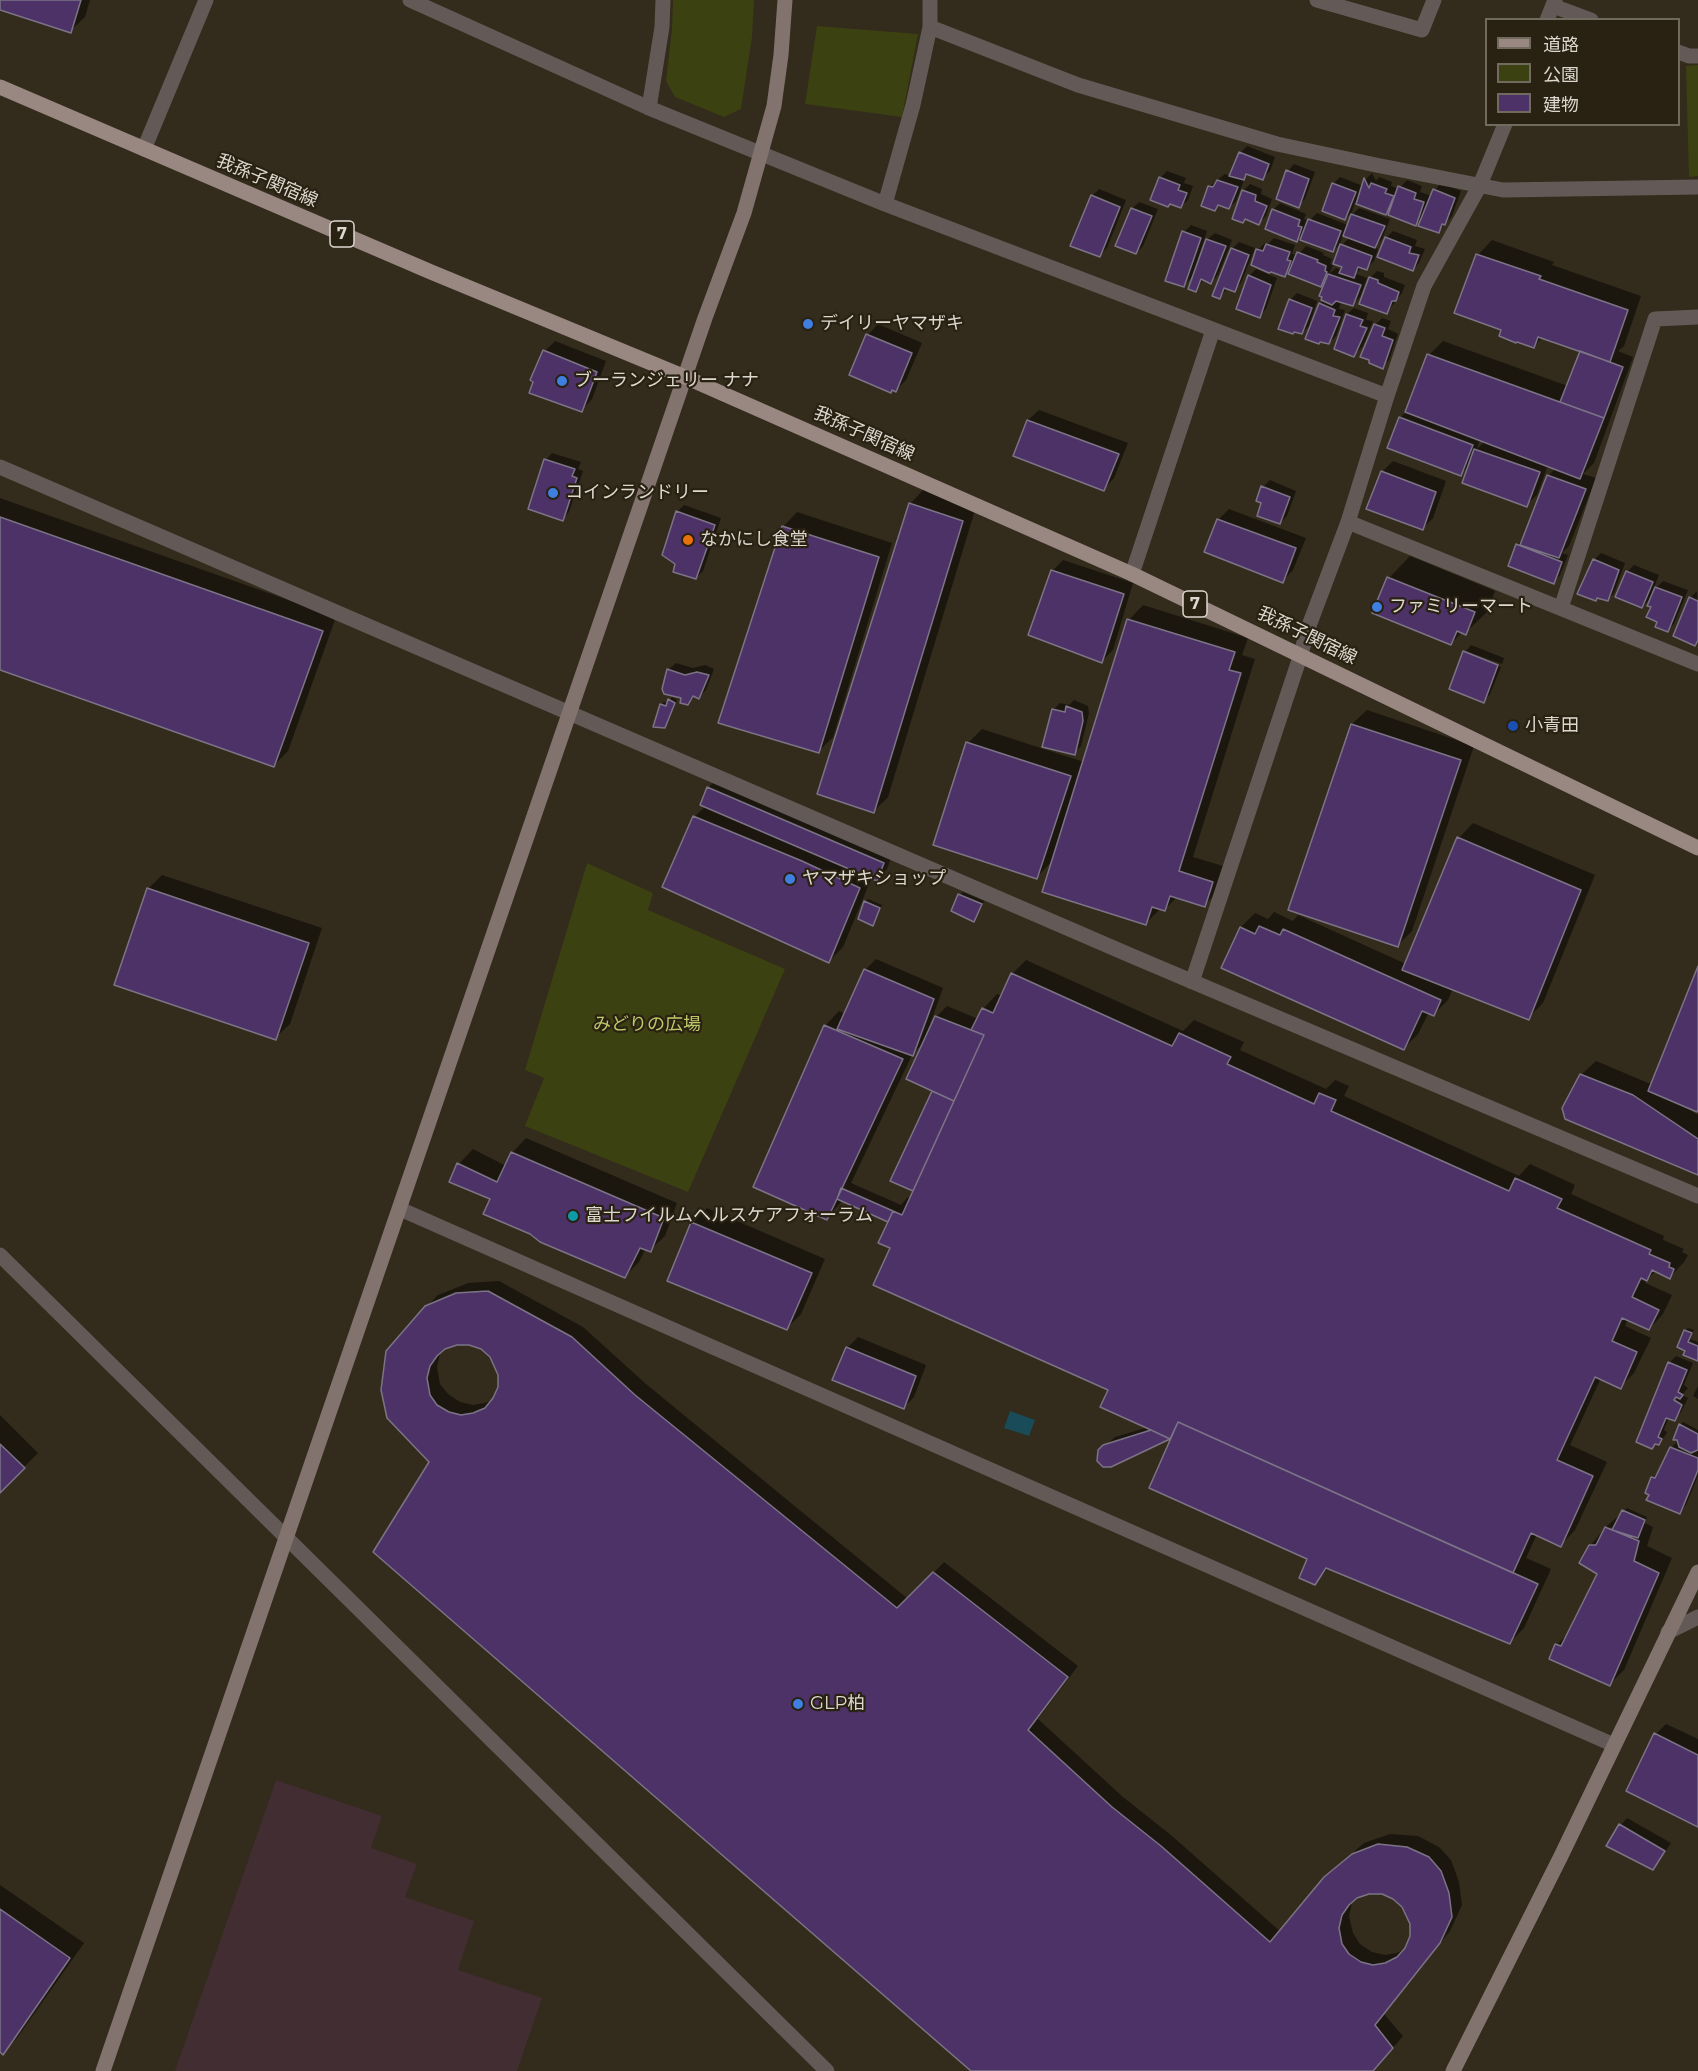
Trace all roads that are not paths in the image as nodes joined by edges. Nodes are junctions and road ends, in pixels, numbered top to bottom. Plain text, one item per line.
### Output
1 (206, 0) edge
2 (410, 0) edge
3 (663, 0) edge
4 (785, 0) edge
5 (930, 0) edge
6 (1317, 0) edge
7 (1434, 0) edge
8 (1552, 8) edge
9 (1584, 18) edge
10 (930, 27) junction
11 (1680, 53) edge
12 (1698, 56) edge
13 (0, 87) edge
14 (649, 108) junction
15 (1503, 126) edge
16 (144, 149) junction
17 (762, 154) junction
18 (1480, 185) junction
19 (1698, 187) edge
20 (885, 204) junction
21 (1698, 317) edge
22 (1213, 330) junction
23 (685, 376) junction
24 (1387, 396) junction
25 (0, 467) edge
26 (1348, 522) junction
27 (1132, 574) junction
28 (1561, 608) junction
29 (1301, 654) junction
30 (1698, 664) edge
31 (571, 713) junction
32 (1698, 848) edge
33 (1192, 982) junction
34 (1698, 1196) edge
35 (400, 1209) junction
36 (0, 1255) edge
37 (286, 1536) junction
38 (1698, 1572) edge
39 (1698, 1617) edge
40 (1668, 1632) junction
41 (1614, 1746) junction
42 (103, 2071) edge
43 (827, 2071) edge
44 (1453, 2071) edge

1 - 16 street
2 - 14 street
3 - 14 street
4 - 17 street
5 - 10 street
6 - 7 street
8 - 9 street
10 - 18 street
10 - 20 street
11 - 12 street
13 - 16 main road, 我孫子関宿線 / 7
14 - 17 street
15 - 18 street
16 - 23 main road, 我孫子関宿線 / 7
17 - 20 street
17 - 23 street
18 - 19 street
18 - 24 street
20 - 22 street
21 - 28 street
22 - 24 street
22 - 27 street
23 - 27 main road, 我孫子関宿線 / 7
23 - 31 street
24 - 26 street
25 - 31 street
26 - 28 street
26 - 29 street
27 - 29 main road, 我孫子関宿線 / 7
28 - 30 street
29 - 32 main road, 我孫子関宿線 / 7
29 - 33 street
31 - 33 street
31 - 35 street
33 - 34 street
35 - 37 street
35 - 41 street
36 - 37 street
37 - 42 street
37 - 43 street
38 - 40 street
39 - 40 street
40 - 41 street
41 - 44 street

